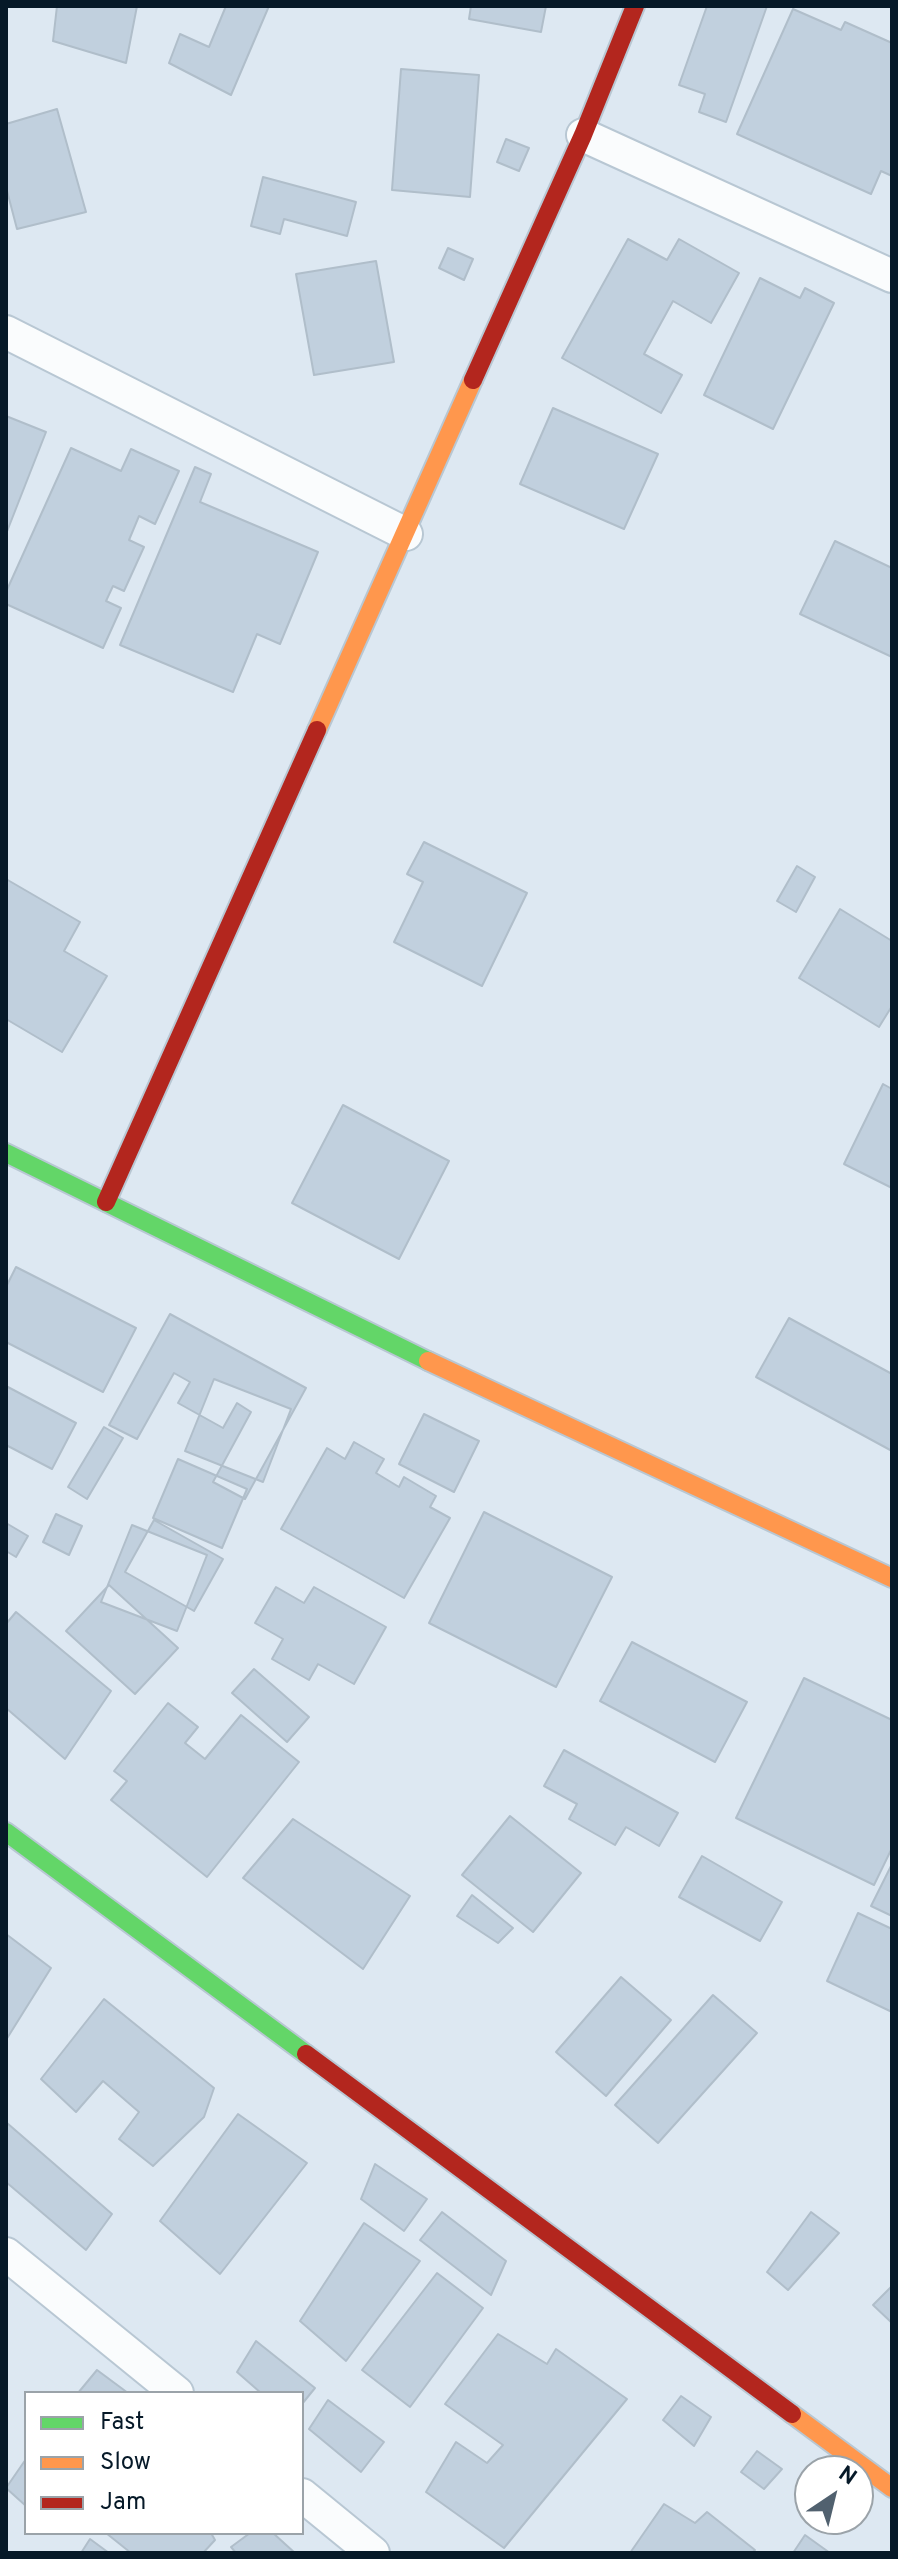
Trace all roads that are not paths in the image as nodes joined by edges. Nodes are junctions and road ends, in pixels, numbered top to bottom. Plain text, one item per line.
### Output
1 (635, 6) edge
2 (583, 135) junction
3 (892, 276) edge
4 (6, 332) edge
5 (406, 534) junction
6 (6, 1153) edge
7 (106, 1202) junction
8 (892, 1578) edge
9 (6, 1832) edge
10 (6, 2254) edge
11 (175, 2391) edge
12 (892, 2488) edge
13 (304, 2497) edge
14 (373, 2553) edge

1 - 2 street
2 - 3 street
2 - 5 street
4 - 5 street
5 - 7 street
6 - 7 street
7 - 8 street
9 - 12 street
10 - 11 street
13 - 14 street

